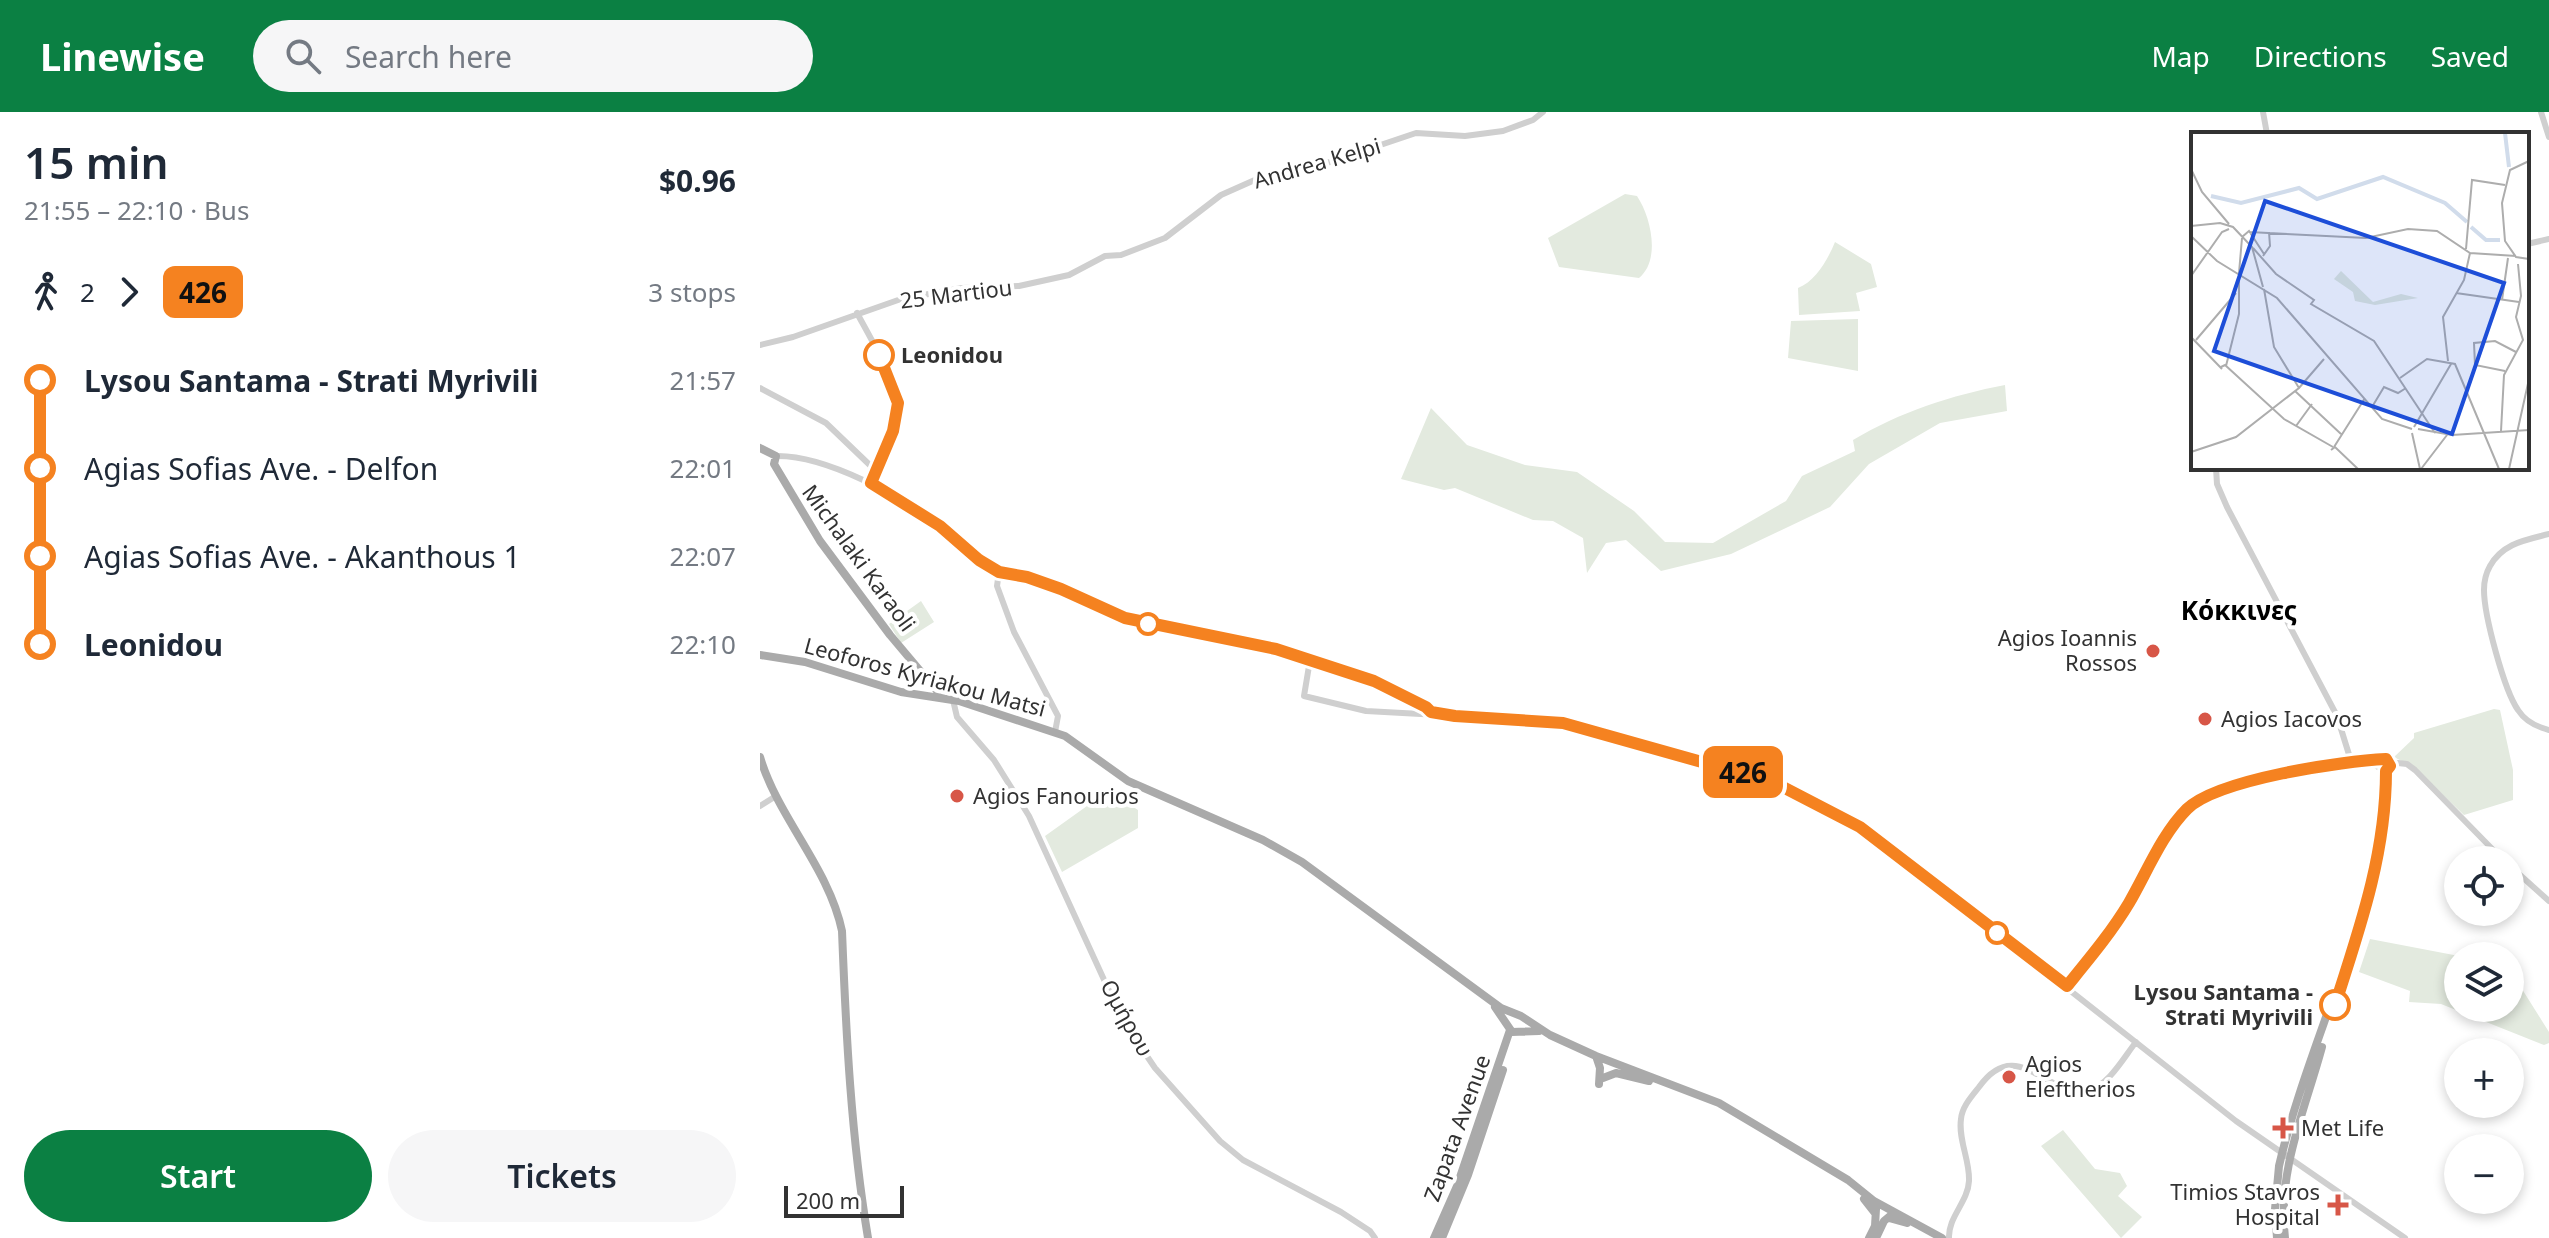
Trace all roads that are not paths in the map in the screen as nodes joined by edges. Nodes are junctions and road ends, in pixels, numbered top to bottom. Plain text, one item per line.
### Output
1 (1543, 112) edge
2 (2263, 112) edge
3 (2541, 112) edge
4 (2267, 132) edge
5 (2549, 137) edge
6 (2549, 239) edge
7 (2529, 244) edge
8 (1105, 256) joint
9 (857, 313) junction
10 (760, 345) edge
11 (760, 388) edge
12 (770, 456) edge
13 (2216, 470) edge
14 (876, 471) junction
15 (871, 483) junction
16 (2549, 534) edge
17 (999, 572) junction
18 (760, 655) edge
19 (919, 671) junction
20 (923, 696) junction
21 (943, 698) junction
22 (956, 701) junction
23 (2549, 730) edge
24 (1055, 732) junction
25 (2346, 742) junction
26 (760, 757) edge
27 (2351, 761) junction
28 (2323, 766) junction
29 (2384, 766) junction
30 (776, 796) junction
31 (760, 806) edge
32 (2489, 846) edge
33 (2524, 879) edge
34 (2549, 901) edge
35 (2067, 986) junction
36 (1483, 994) junction
37 (1520, 1017) junction
38 (1515, 1030) junction
39 (1550, 1035) junction
40 (2136, 1042) junction
41 (1596, 1056) junction
42 (1658, 1080) junction
43 (2286, 1156) junction
44 (2306, 1170) junction
45 (2285, 1182) junction
46 (1882, 1214) junction
47 (1952, 1222) junction
48 (1932, 1235) edge
49 (868, 1238) edge
50 (1375, 1238) edge
51 (1434, 1238) edge
52 (1442, 1238) edge
53 (1869, 1238) edge
54 (1876, 1238) edge
55 (1942, 1238) edge
56 (1949, 1238) edge
57 (2277, 1238) edge
58 (2285, 1238) edge
59 (2405, 1238) edge

1 - 8 street, Andrea Kelpi
2 - 4 street
3 - 5 street
6 - 7 street
8 - 9 street, 25 Martiou
9 - 10 street, 25 Martiou
9 - 14 street
11 - 14 street
12 - 15 street
12 - 19 main road, Michalaki Karaoli
13 - 25 street
14 - 15 street
15 - 17 street
16 - 23 street
17 - 24 street
17 - 35 street
18 - 20 main road, Leoforos Kyriakou Matsi
19 - 20 main road, Michalaki Karaoli
19 - 21 main road, Michalaki Karaoli
20 - 21 main road, Leoforos Kyriakou Matsi
21 - 22 main road, Leoforos Kyriakou Matsi
22 - 24 main road, Leoforos Kyriakou Matsi
22 - 50 street, Ομήρου
24 - 36 main road, Leoforos Kyriakou Matsi
25 - 27 street
25 - 28 street
26 - 30 main road
27 - 28 street
27 - 29 street
28 - 35 street
29 - 32 street
29 - 43 main road
30 - 31 street
30 - 49 main road
33 - 34 street
35 - 40 street
36 - 37 main road, Leoforos Kyriakou Matsi
36 - 38 main road, Leoforos Kyriakou Matsi
37 - 38 main road
37 - 38 main road
37 - 39 main road, Leoforos Kyriakou Matsi
38 - 39 main road, Leoforos Kyriakou Matsi
38 - 51 main road, Zapata Avenue
38 - 52 main road, Zapata Avenue
39 - 41 main road, Leoforos Kyriakou Matsi
40 - 43 street
40 - 47 street
41 - 42 main road, Leoforos Kyriakou Matsi
41 - 42 main road
42 - 46 main road, Leoforos Kyriakou Matsi
43 - 44 street
43 - 45 main road
43 - 57 main road
44 - 45 street
44 - 59 street
45 - 58 main road
46 - 48 main road, Leoforos Kyriakou Matsi
46 - 53 main road
46 - 54 main road
47 - 48 street
47 - 56 street
48 - 55 main road, Leoforos Kyriakou Matsi

